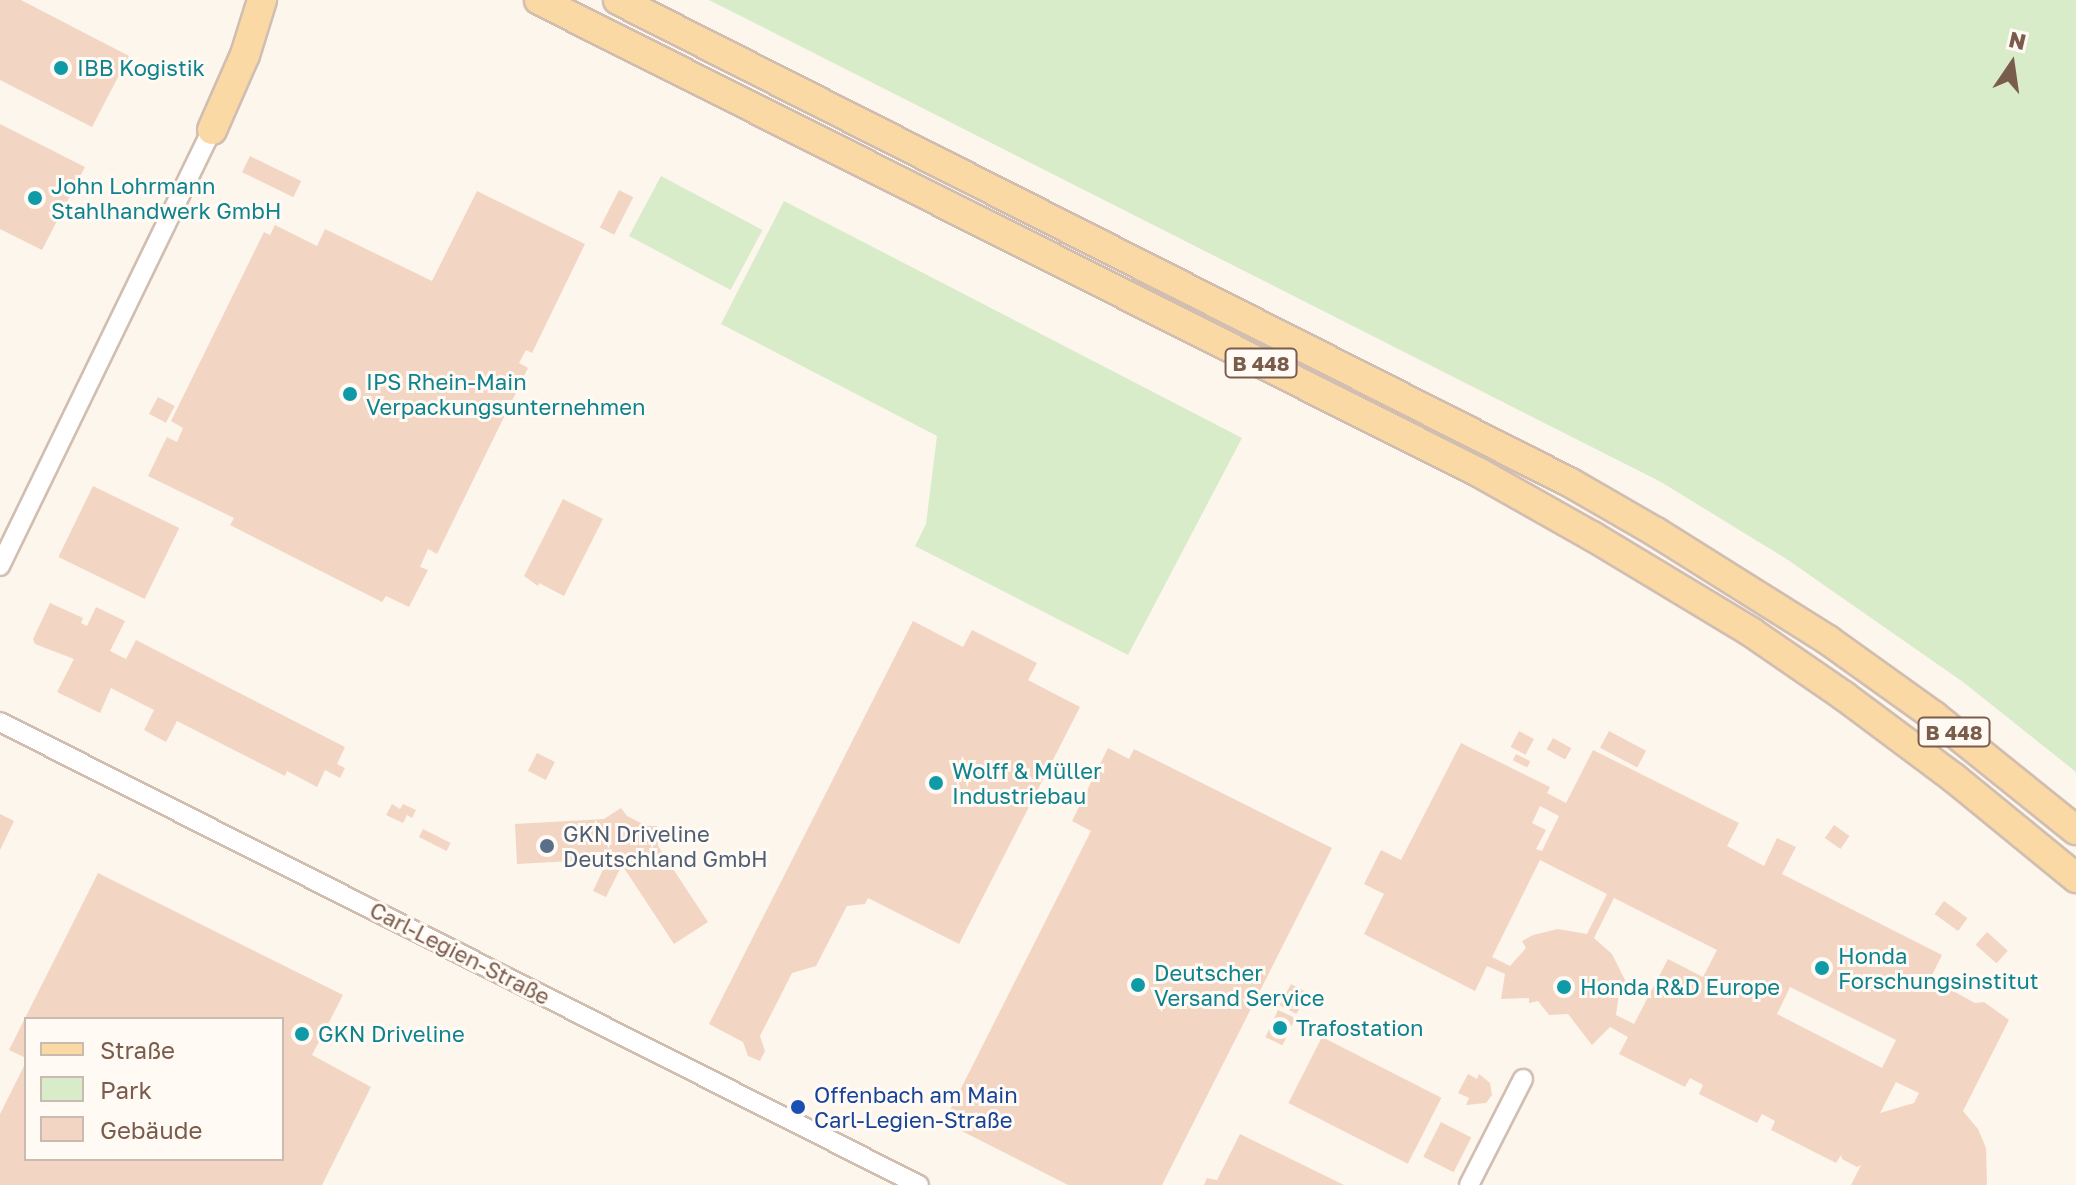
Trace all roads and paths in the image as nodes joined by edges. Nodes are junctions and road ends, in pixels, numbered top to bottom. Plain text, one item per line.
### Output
1 (262, 0) edge
2 (539, 0) edge
3 (618, 0) edge
4 (212, 130) joint
5 (0, 566) edge
6 (0, 722) edge
7 (2076, 830) edge
8 (2076, 878) edge
9 (1523, 1079) dead end
10 (919, 1185) edge
11 (1469, 1185) edge

1 - 4 main road
2 - 8 main road, B 448
3 - 7 main road, B 448
4 - 5 street
6 - 10 street, Carl-Legien-Straße
9 - 11 street

